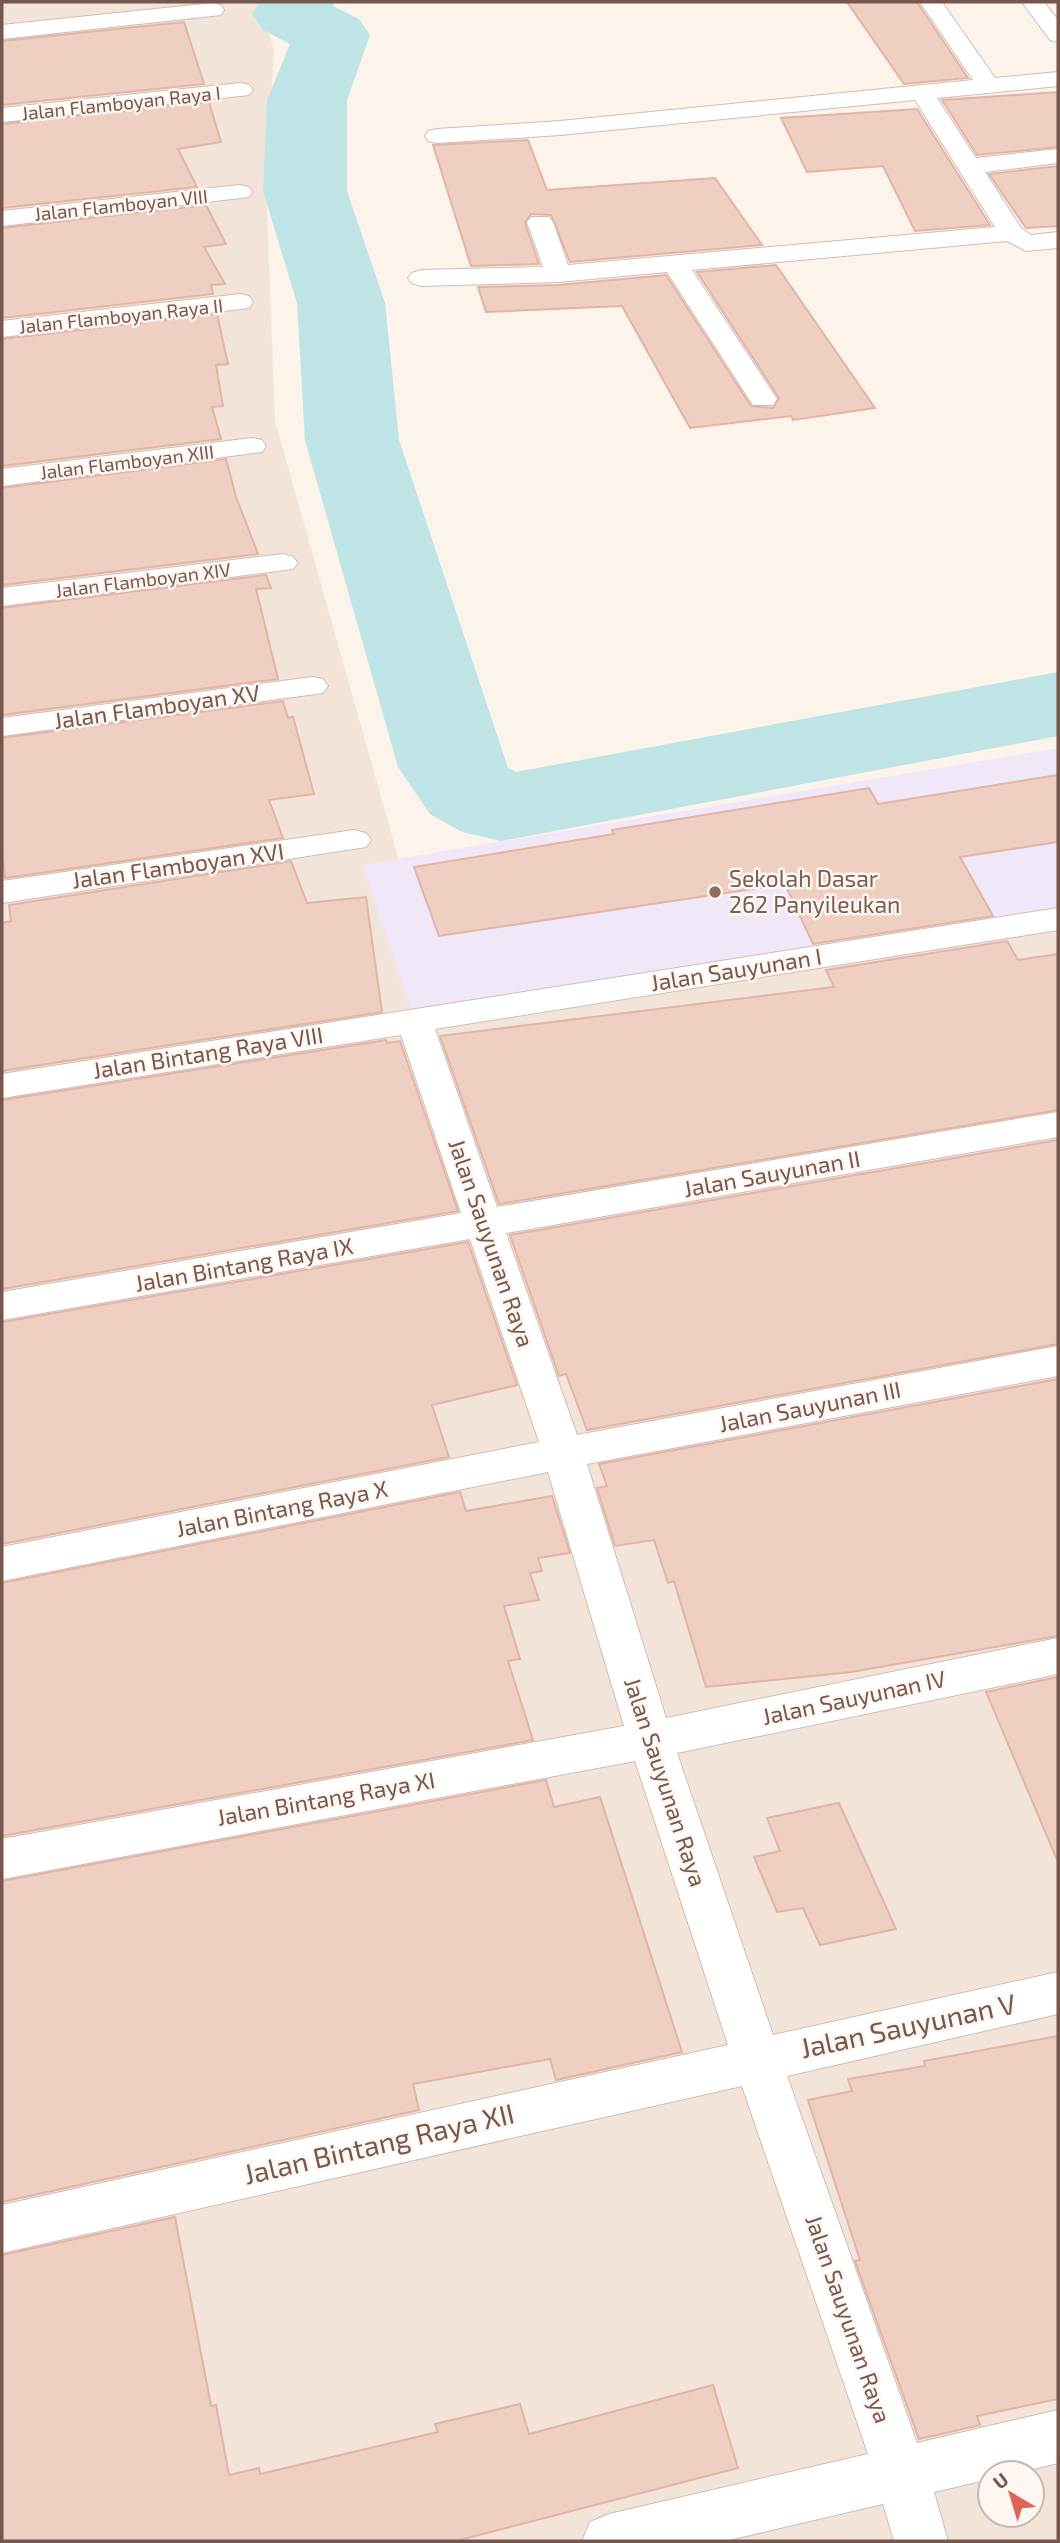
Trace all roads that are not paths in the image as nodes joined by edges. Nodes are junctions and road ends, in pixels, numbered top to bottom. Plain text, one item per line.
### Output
1 (931, 2) edge
2 (1033, 2) edge
3 (213, 10) dead end
4 (2, 32) edge
5 (1058, 35) edge
6 (1058, 79) edge
7 (989, 86) junction
8 (241, 90) dead end
9 (922, 93) junction
10 (2, 115) edge
11 (437, 136) dead end
12 (1058, 156) edge
13 (969, 166) junction
14 (240, 192) dead end
15 (2, 219) edge
16 (540, 222) dead end
17 (1012, 233) junction
18 (1058, 240) edge
19 (675, 264) junction
20 (558, 274) junction
21 (421, 278) dead end
22 (240, 302) dead end
23 (2, 329) edge
24 (763, 399) dead end
25 (252, 446) dead end
26 (2, 478) edge
27 (284, 563) dead end
28 (2, 597) edge
29 (312, 686) dead end
30 (2, 727) edge
31 (354, 840) dead end
32 (2, 892) edge
33 (1058, 919) edge
34 (414, 1021) junction
35 (2, 1086) edge
36 (1058, 1124) edge
37 (485, 1224) junction
38 (2, 1306) edge
39 (1058, 1361) edge
40 (563, 1453) junction
41 (2, 1564) edge
42 (1058, 1656) edge
43 (650, 1740) junction
44 (2, 1859) edge
45 (1058, 1993) edge
46 (757, 2060) junction
47 (2, 2229) edge
48 (1058, 2437) edge
49 (902, 2475) junction
50 (609, 2541) edge
51 (921, 2541) edge

1 - 7 street
2 - 5 street
3 - 4 street
6 - 7 street
7 - 9 street
8 - 10 street, Jalan Flamboyan Raya I
9 - 11 street
9 - 13 street
12 - 13 street
13 - 17 street
14 - 15 street, Jalan Flamboyan VIII
16 - 20 street
17 - 18 street
17 - 19 street
19 - 20 street
19 - 24 street
20 - 21 street
22 - 23 street, Jalan Flamboyan Raya II
25 - 26 street, Jalan Flamboyan XIII
27 - 28 street, Jalan Flamboyan XIV
29 - 30 street, Jalan Flamboyan XV
31 - 32 street, Jalan Flamboyan XVI
33 - 34 street, Jalan Sauyunan I
34 - 35 street, Jalan Bintang Raya VIII
34 - 37 street, Jalan Sauyunan Raya
36 - 37 street, Jalan Sauyunan II
37 - 38 street, Jalan Bintang Raya IX
37 - 40 street, Jalan Sauyunan Raya
39 - 40 street, Jalan Sauyunan III
40 - 41 street, Jalan Bintang Raya X
40 - 43 street, Jalan Sauyunan Raya
42 - 43 street, Jalan Sauyunan IV
43 - 44 street, Jalan Bintang Raya XI
43 - 46 street, Jalan Sauyunan Raya
45 - 46 street, Jalan Sauyunan V
46 - 47 street, Jalan Bintang Raya XII
46 - 49 street, Jalan Sauyunan Raya
48 - 49 street
49 - 50 street
49 - 51 street, Jalan Sauyunan Raya

